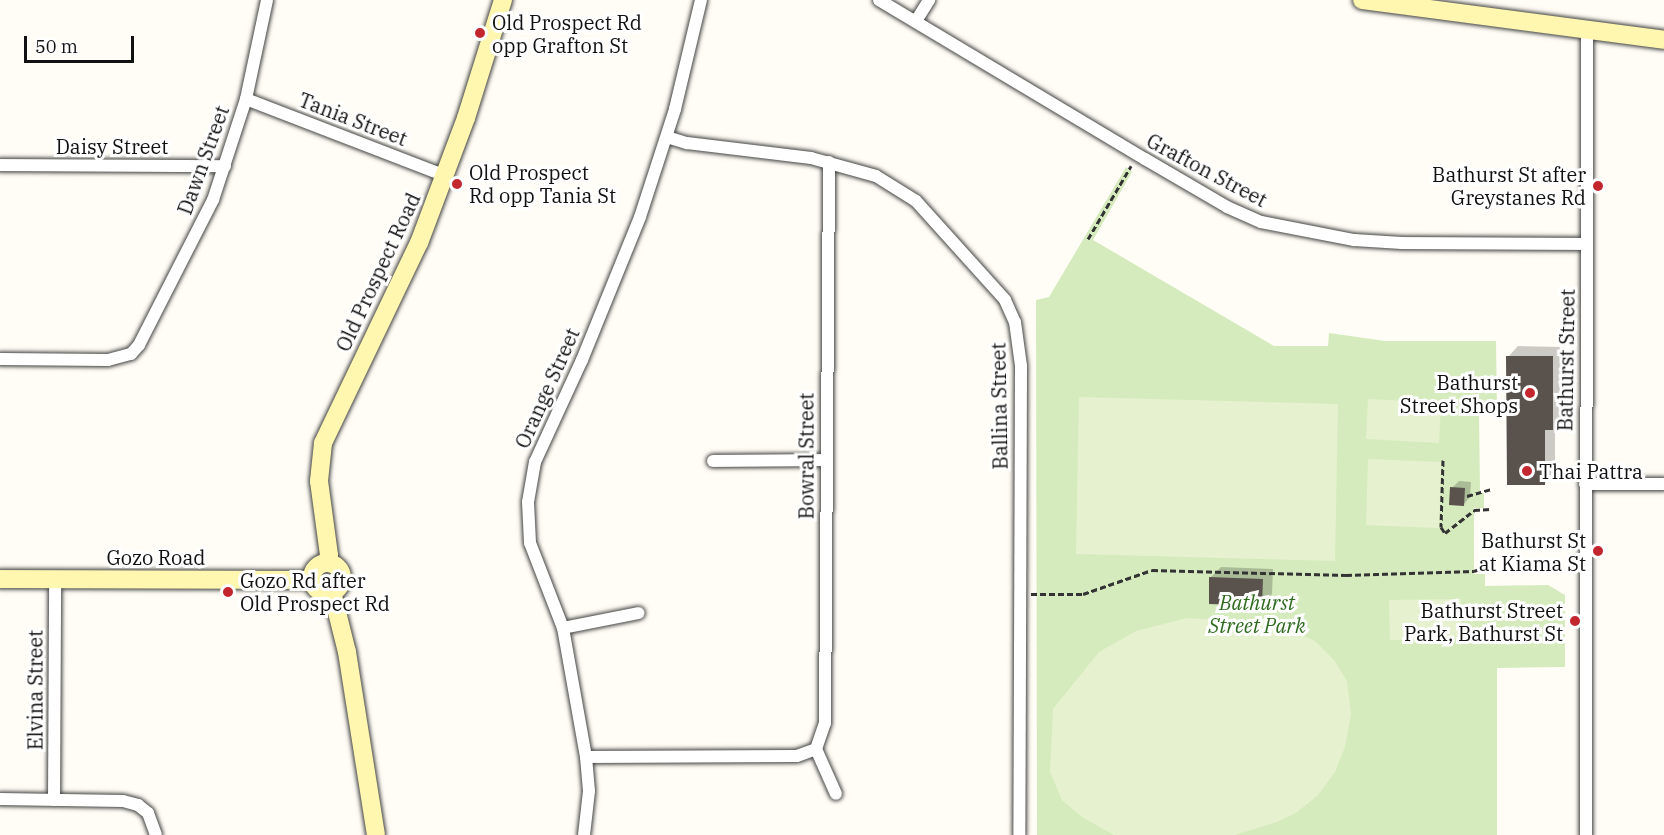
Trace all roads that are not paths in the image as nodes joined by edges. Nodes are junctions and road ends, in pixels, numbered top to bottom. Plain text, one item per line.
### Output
1 (267, 0) edge
2 (503, 0) edge
3 (701, 0) edge
4 (879, 0) edge
5 (929, 0) edge
6 (1362, 0) edge
7 (916, 21) junction
8 (1587, 29) junction
9 (1664, 40) edge
10 (246, 99) junction
11 (667, 137) junction
12 (829, 162) junction
13 (0, 165) edge
14 (225, 166) junction
15 (446, 176) junction
16 (1587, 244) junction
17 (0, 359) edge
18 (825, 460) junction
19 (712, 461) dead end
20 (1585, 484) junction
21 (1664, 484) edge
22 (327, 563) junction
23 (0, 579) edge
24 (55, 580) junction
25 (312, 580) junction
26 (332, 592) junction
27 (639, 613) dead end
28 (563, 628) junction
29 (816, 749) junction
30 (586, 757) junction
31 (836, 794) dead end
32 (0, 800) edge
33 (54, 800) junction
34 (156, 835) edge
35 (376, 835) edge
36 (584, 835) edge
37 (1019, 835) edge
38 (1586, 835) edge

1 - 10 street, Dawn Street
2 - 15 main road, Old Prospect Road
3 - 11 street, Orange Street
4 - 7 street, Grafton Street
5 - 7 street
6 - 8 main road
7 - 16 street, Grafton Street
8 - 9 main road
8 - 16 street, Bathurst Street
10 - 14 street, Dawn Street
10 - 15 street, Tania Street
11 - 12 street, Ballina Street
11 - 28 street, Orange Street
12 - 18 street, Bowral Street
12 - 37 street, Ballina Street
13 - 14 street, Daisy Street
14 - 17 street, Dawn Street
15 - 22 main road, Old Prospect Road
16 - 20 street, Bathurst Street
18 - 19 street
18 - 29 street, Bowral Street
20 - 21 street
20 - 38 street, Bathurst Street
22 - 25 main road
22 - 26 main road
23 - 24 main road, Gozo Road
24 - 25 main road, Gozo Road
24 - 33 street, Elvina Street
25 - 26 main road
26 - 35 main road
27 - 28 street
28 - 30 street, Orange Street
29 - 30 street
29 - 31 street
30 - 36 street, Orange Street
32 - 33 street
33 - 34 street

